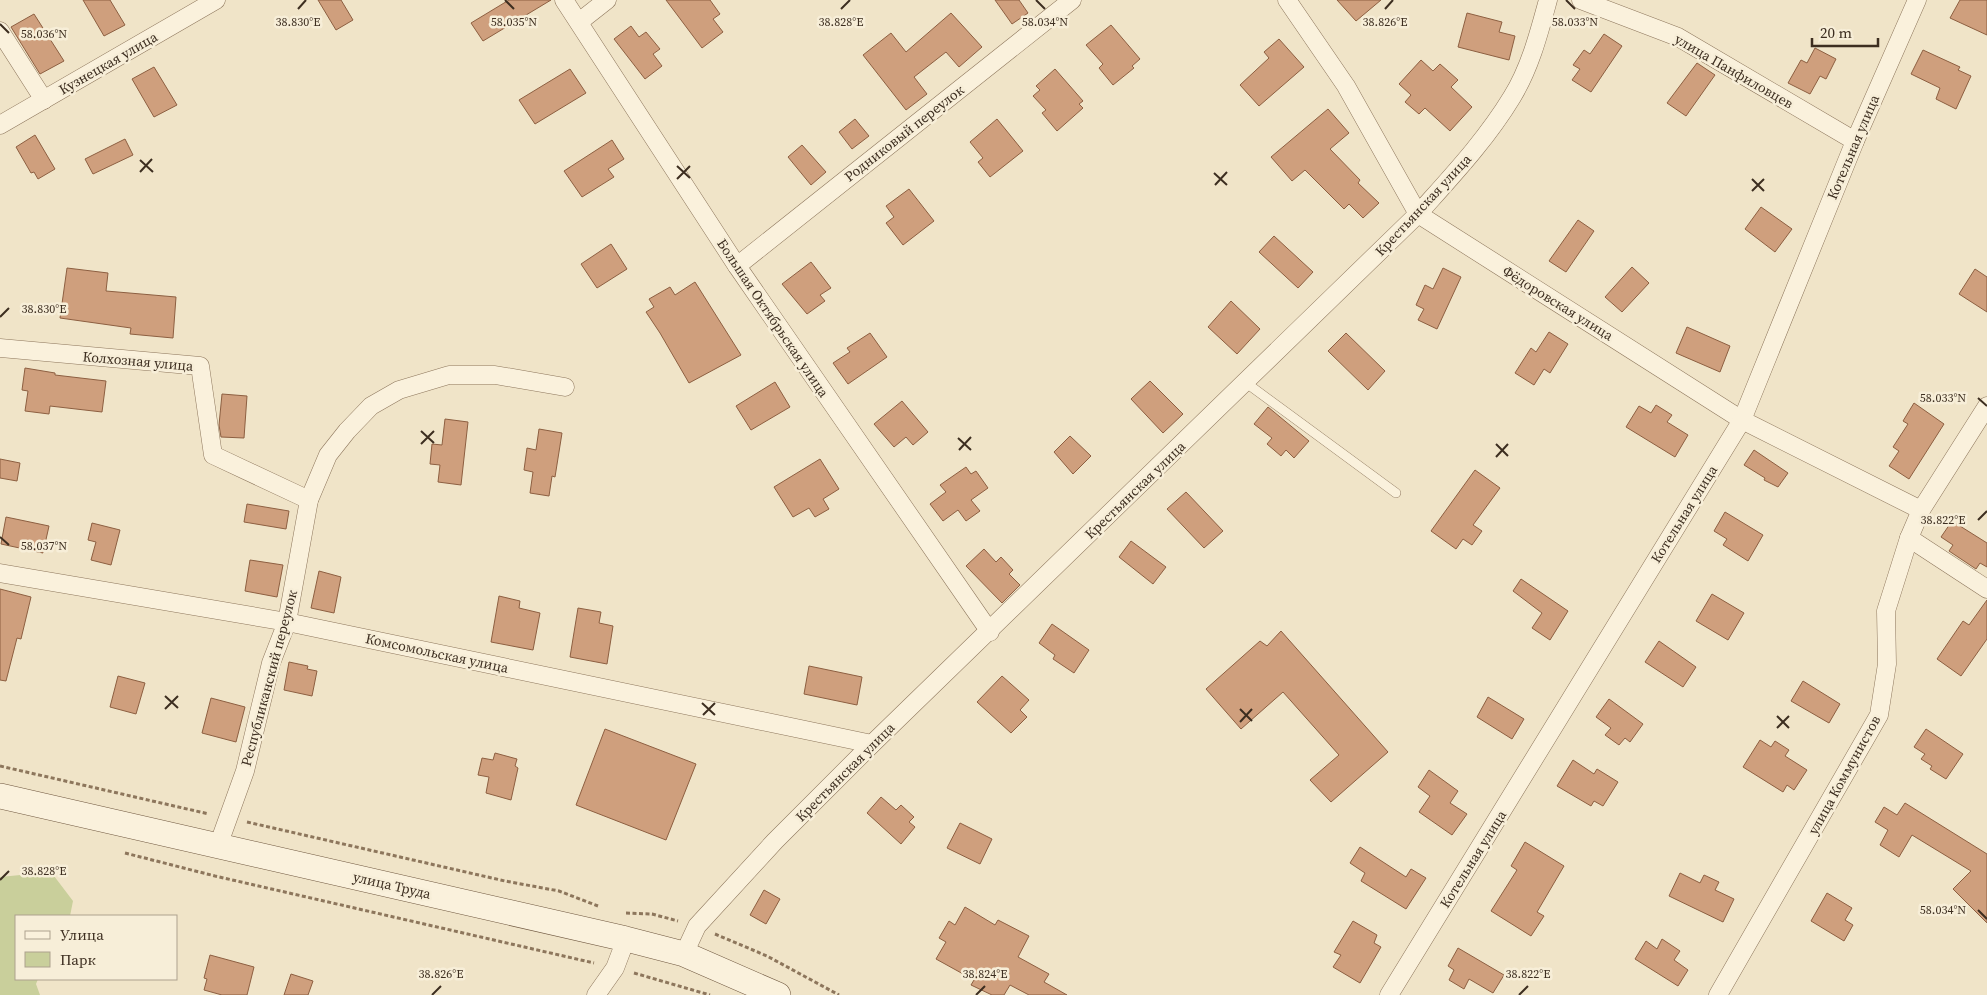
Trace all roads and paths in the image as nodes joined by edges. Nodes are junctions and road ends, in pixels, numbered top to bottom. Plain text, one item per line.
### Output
1 (216, 0) edge
2 (564, 0) edge
3 (607, 0) edge
4 (1072, 0) edge
5 (1287, 0) edge
6 (1548, 0) edge
7 (1581, 0) edge
8 (1917, 0) edge
9 (579, 22) junction
10 (0, 31) edge
11 (44, 100) junction
12 (0, 125) edge
13 (1854, 141) junction
14 (1418, 214) junction
15 (736, 266) junction
16 (0, 348) edge
17 (1245, 382) junction
18 (565, 387) dead end
19 (1987, 406) edge
20 (1742, 420) junction
21 (1396, 492) dead end
22 (309, 500) junction
23 (1921, 510) junction
24 (1909, 538) junction
25 (0, 572) edge
26 (1987, 588) edge
27 (287, 622) junction
28 (990, 632) junction
29 (872, 744) junction
30 (0, 766) edge
31 (0, 796) edge
32 (228, 818) junction
33 (218, 846) junction
34 (125, 853) dead end
35 (597, 906) dead end
36 (634, 914) dead end
37 (697, 926) junction
38 (626, 939) junction
39 (684, 954) junction
40 (615, 968) junction
41 (596, 995) edge
42 (710, 995) edge
43 (778, 995) edge
44 (840, 995) edge
45 (1389, 995) edge
46 (1718, 995) edge

1 - 11 street, Кузнецкая улица
2 - 9 street, Большая Октябрьская улица
3 - 9 street
4 - 15 street, Родниковый переулок
5 - 14 street, Фёдоровская улица
6 - 14 street, Крестьянская улица
7 - 13 street, улица Панфиловцев
8 - 13 street, Котельная улица
9 - 15 street, Большая Октябрьская улица
10 - 11 street
11 - 12 street, Кузнецкая улица
13 - 20 street, Котельная улица
14 - 17 street, Крестьянская улица
14 - 20 street, Фёдоровская улица
15 - 28 street, Большая Октябрьская улица
16 - 22 street, Колхозная улица
17 - 21 lane
17 - 28 street, Крестьянская улица
18 - 22 street, Республиканский переулок
19 - 23 street, улица Коммунистов
20 - 23 street, Фёдоровская улица
20 - 45 street, Котельная улица
22 - 27 street, Республиканский переулок
23 - 24 street, улица Коммунистов
24 - 26 street
24 - 46 street, улица Коммунистов
25 - 27 street, Комсомольская улица
27 - 29 street, Комсомольская улица
27 - 32 street, Республиканский переулок
28 - 29 street, Крестьянская улица
29 - 37 street, Крестьянская улица
30 - 32 path
31 - 33 street, улица Труда
32 - 33 street, Республиканский переулок
32 - 35 path
33 - 38 street, улица Труда
34 - 40 path
36 - 37 path
37 - 39 street, Крестьянская улица
37 - 44 path
38 - 39 street, улица Труда
38 - 40 street
39 - 43 street, улица Труда
40 - 41 street
40 - 42 path

